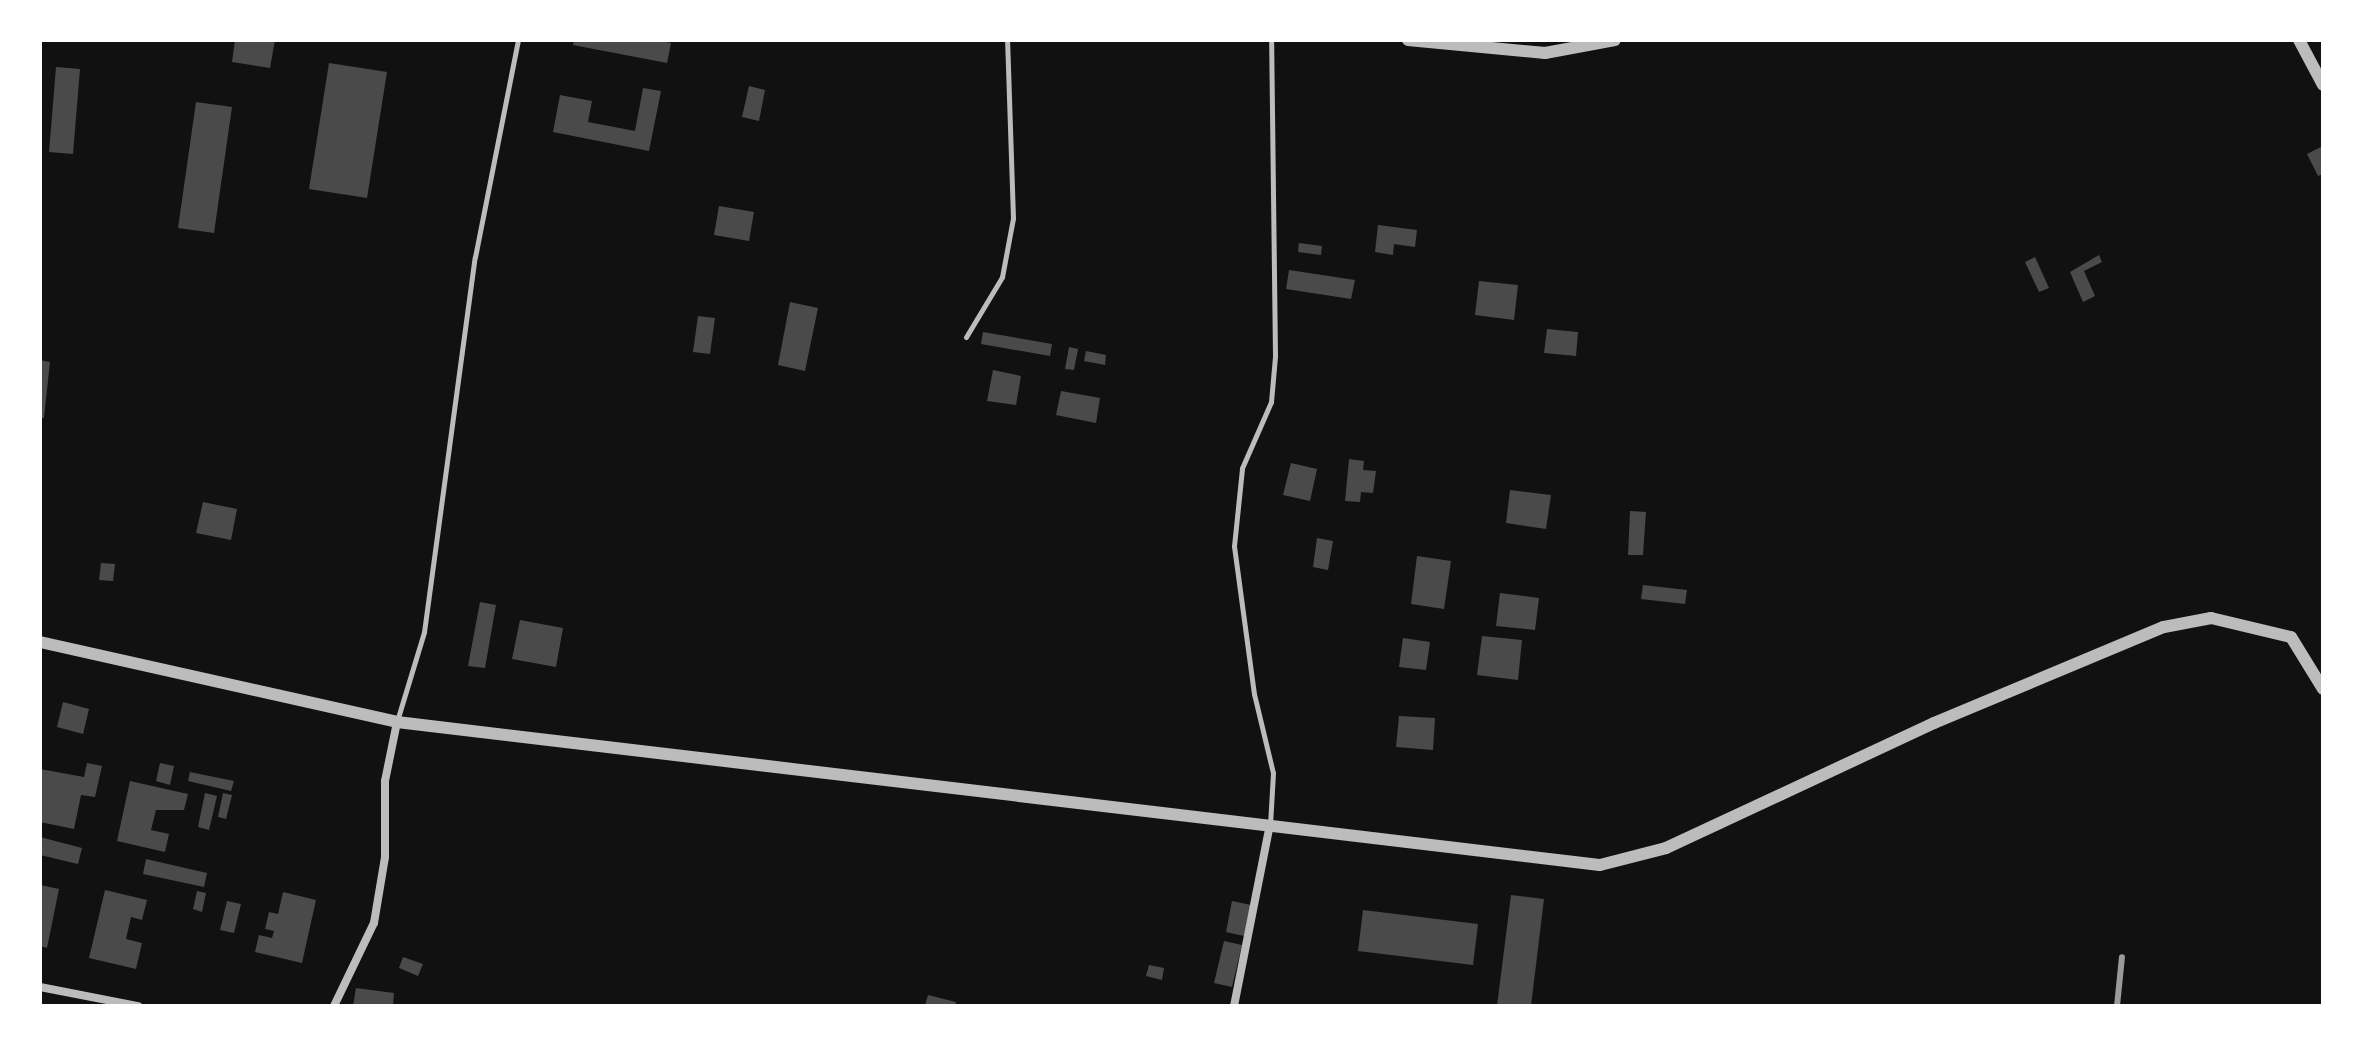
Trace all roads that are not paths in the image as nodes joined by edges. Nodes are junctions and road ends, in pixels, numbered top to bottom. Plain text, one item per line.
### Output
1 (518, 40) edge
2 (1007, 40) edge
3 (1271, 40) edge
4 (1408, 40) edge
5 (1615, 40) edge
6 (2299, 40) edge
7 (2323, 85) edge
8 (966, 337) dead end
9 (40, 642) edge
10 (2323, 689) edge
11 (397, 722) junction
12 (1270, 825) junction
13 (40, 987) edge
14 (138, 1006) edge
15 (334, 1006) edge
16 (1234, 1006) edge

1 - 11 lane
2 - 8 lane
3 - 12 lane
4 - 5 street
6 - 7 street
9 - 11 street
10 - 12 street
11 - 12 street
11 - 15 street
12 - 16 street
13 - 14 street

